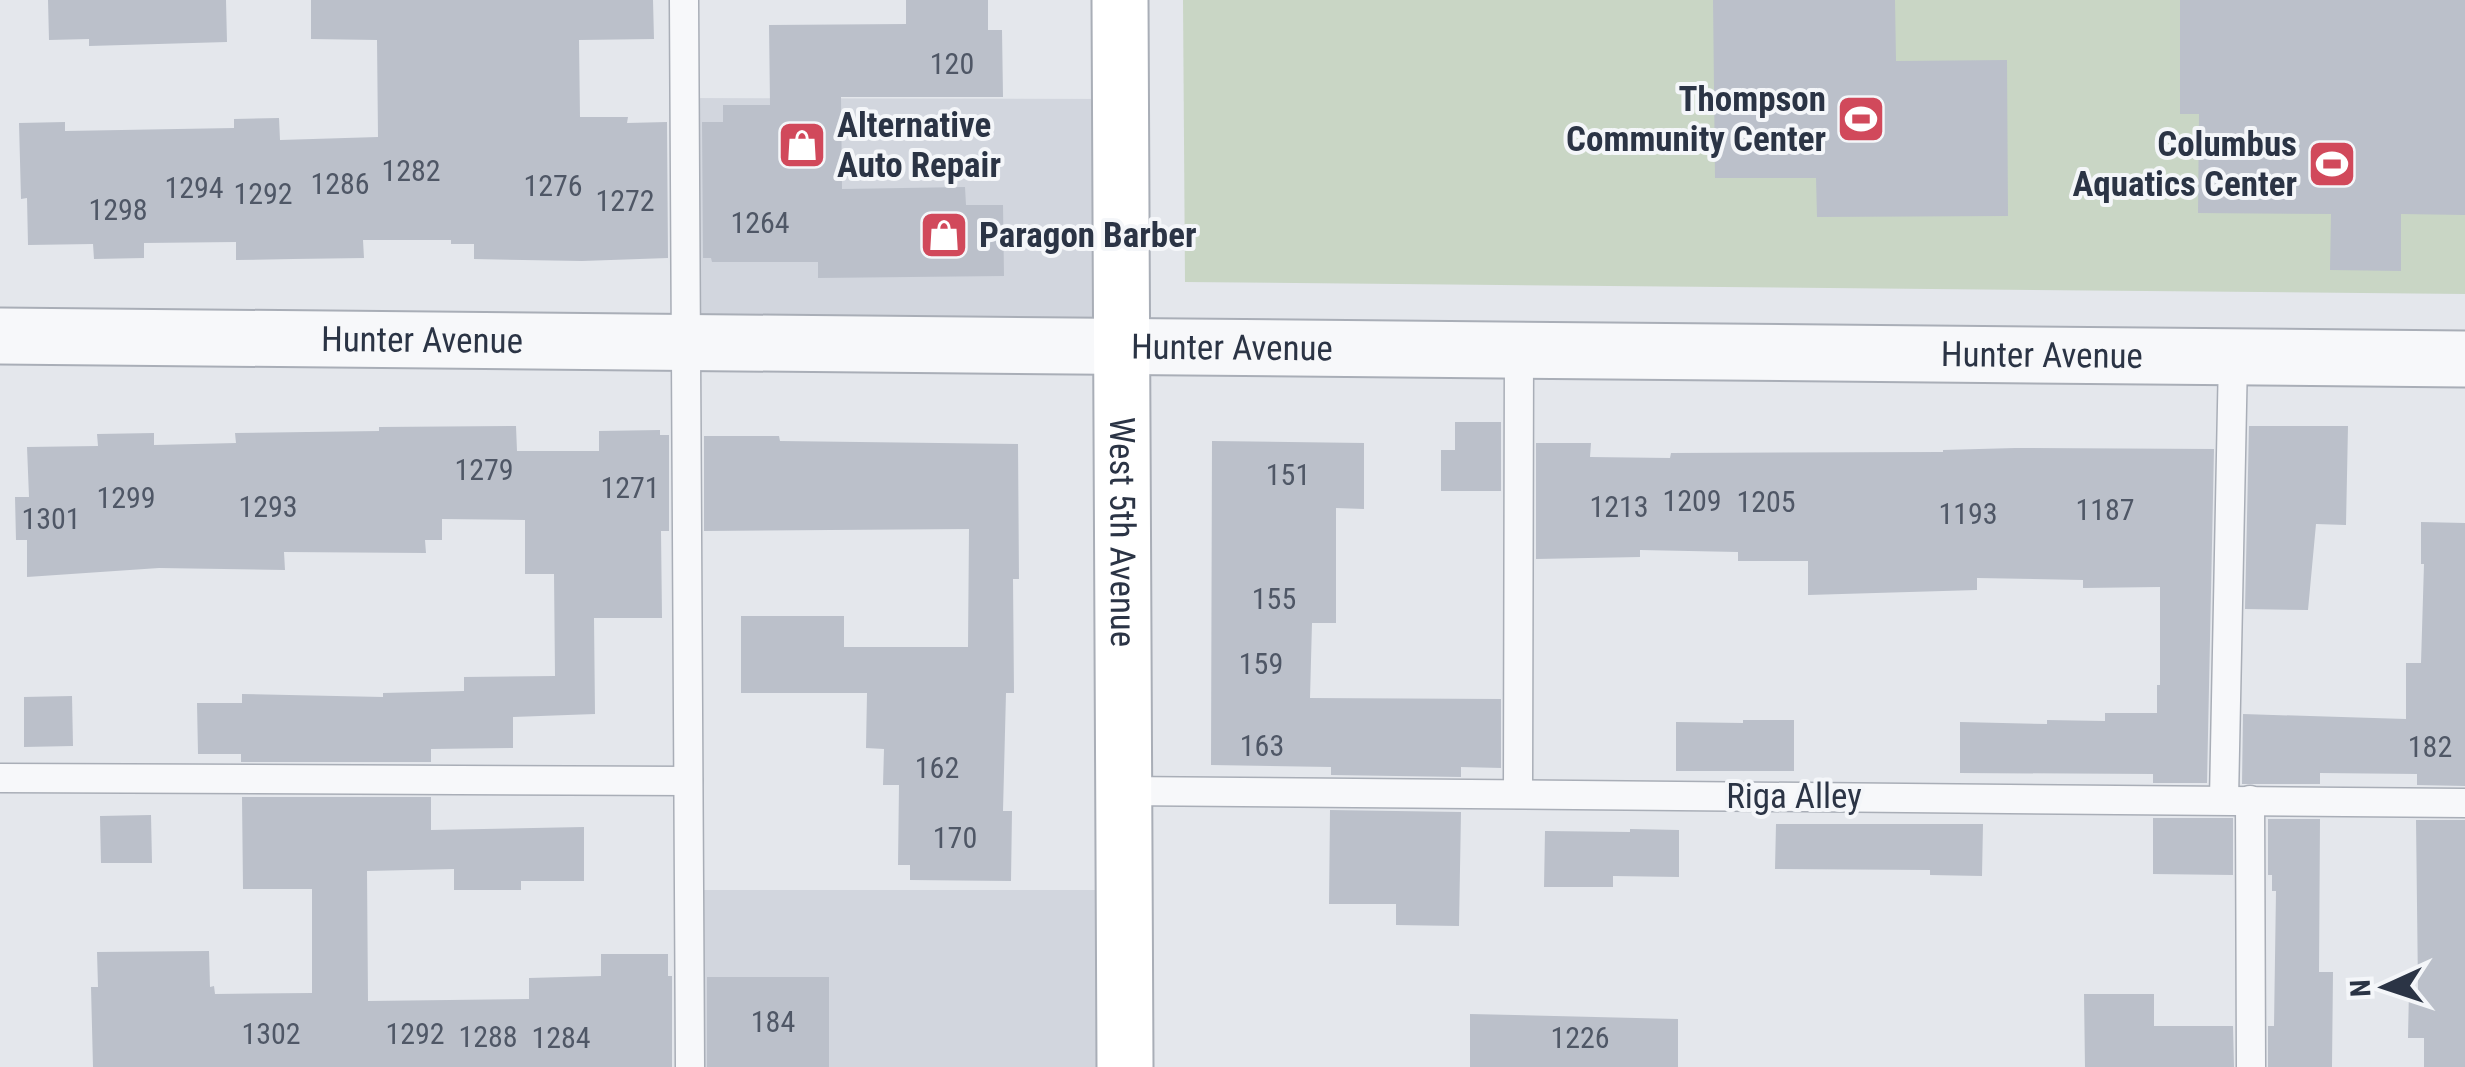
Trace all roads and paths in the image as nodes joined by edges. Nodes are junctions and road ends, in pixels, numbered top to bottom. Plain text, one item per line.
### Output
1 (684, 0) edge
2 (1120, 0) edge
3 (0, 336) edge
4 (686, 343) junction
5 (1122, 347) junction
6 (1520, 350) junction
7 (2233, 357) junction
8 (2465, 360) edge
9 (0, 778) edge
10 (688, 781) junction
11 (1122, 790) junction
12 (1518, 794) junction
13 (2237, 799) junction
14 (2465, 803) edge
15 (690, 1067) edge
16 (1125, 1067) edge
17 (2251, 1067) edge

1 - 4 lane
2 - 5 main road, West 5th Avenue
3 - 4 street, Hunter Avenue
4 - 5 street, Hunter Avenue
4 - 10 lane
5 - 6 street, Hunter Avenue
5 - 11 main road, West 5th Avenue
6 - 7 street, Hunter Avenue
6 - 12 lane
7 - 8 street, Hunter Avenue
7 - 13 lane
9 - 10 lane
10 - 15 lane
11 - 12 lane, Riga Alley
11 - 16 main road, West 5th Avenue
12 - 13 lane, Riga Alley
13 - 14 lane, Riga Alley
13 - 17 lane

